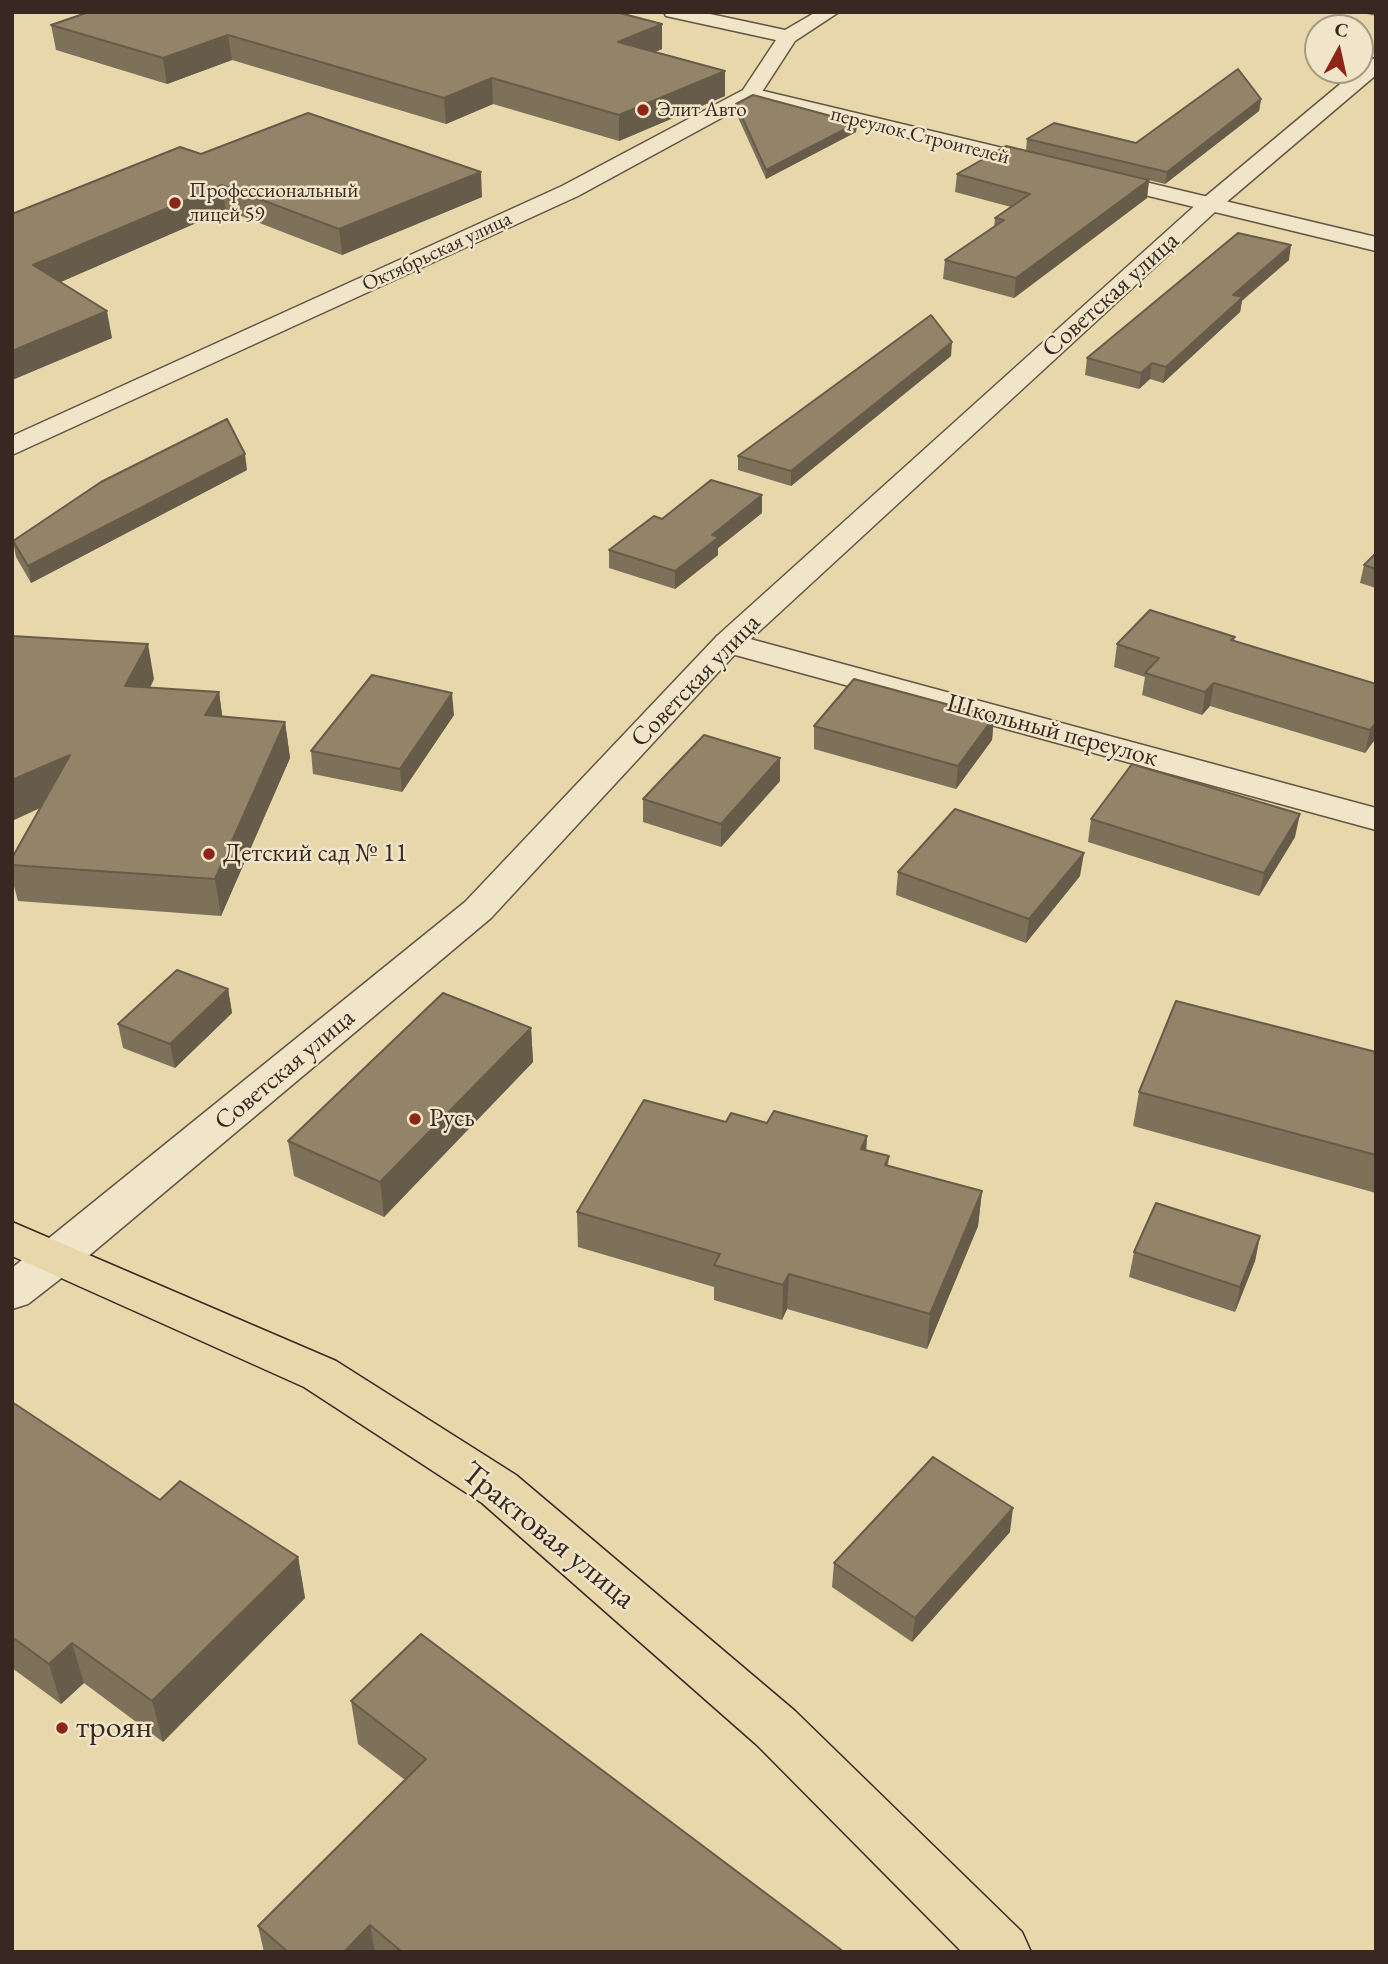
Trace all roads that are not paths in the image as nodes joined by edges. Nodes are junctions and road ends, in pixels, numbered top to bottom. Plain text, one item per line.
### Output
1 (673, 12) edge
2 (830, 12) edge
3 (788, 37) junction
4 (1376, 64) edge
5 (751, 94) junction
6 (1208, 206) junction
7 (1376, 244) edge
8 (12, 447) edge
9 (728, 643) junction
10 (1376, 819) edge
11 (12, 1238) edge
12 (57, 1258) junction
13 (12, 1292) edge
14 (1002, 1952) edge

1 - 3 street
2 - 3 street, Октябрьская улица
3 - 5 street, Октябрьская улица
4 - 6 street, Советская улица
5 - 6 street, переулок Строителей
5 - 8 street, Октябрьская улица
6 - 7 street, переулок Строителей
6 - 9 street, Советская улица
9 - 10 street, Школьный переулок
9 - 12 street, Советская улица
11 - 12 main road, Трактовая улица
12 - 13 street, Советская улица
12 - 14 main road, Трактовая улица

